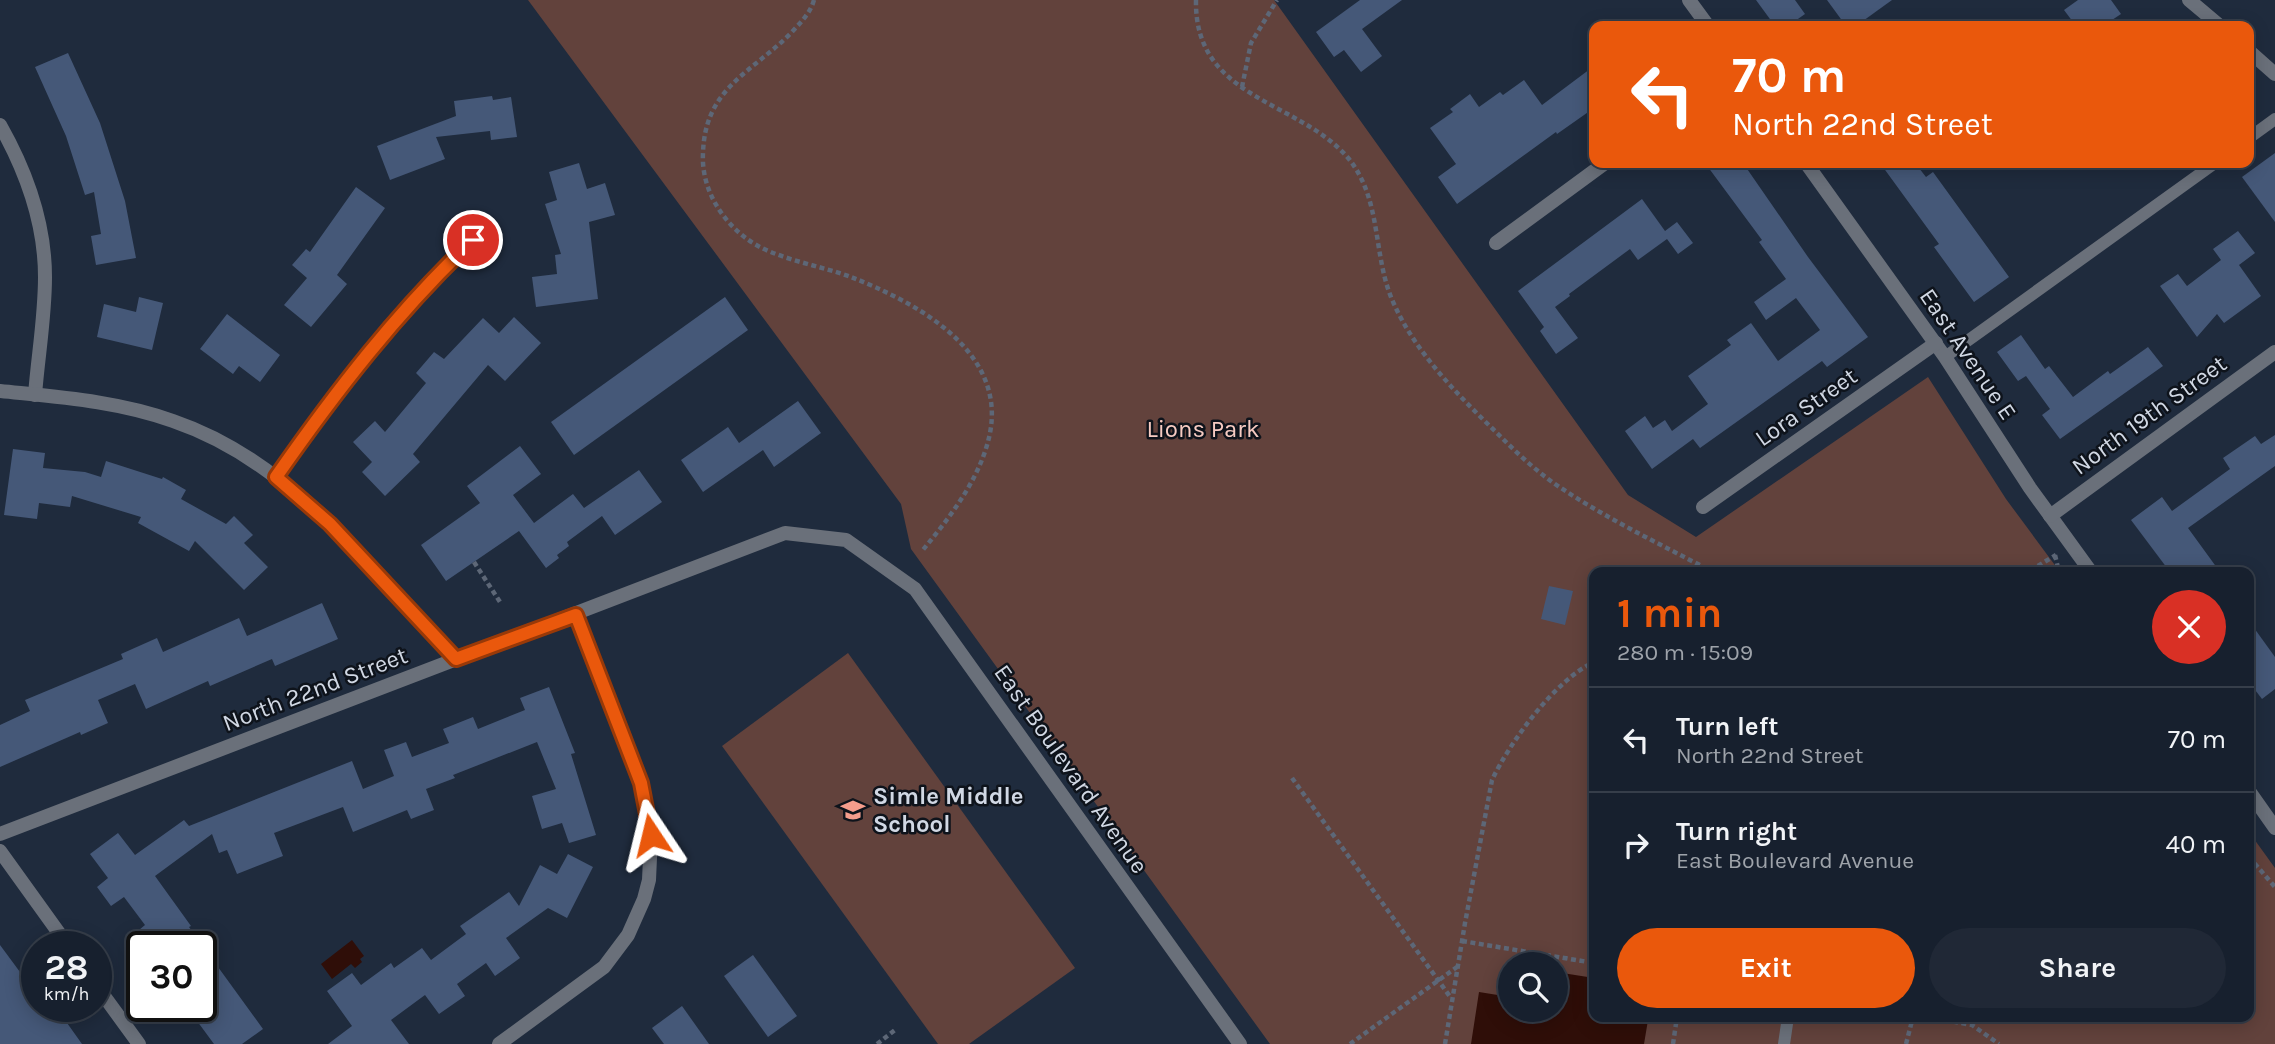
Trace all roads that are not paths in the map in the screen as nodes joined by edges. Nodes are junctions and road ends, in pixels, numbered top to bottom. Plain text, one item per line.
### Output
1 (1689, 0) edge
2 (2189, 0) edge
3 (1704, 21) edge
4 (2214, 21) edge
5 (2254, 55) edge
6 (2275, 74) edge
7 (2275, 119) edge
8 (0, 125) edge
9 (2254, 134) edge
10 (1598, 168) edge
11 (1810, 168) edge
12 (2208, 168) edge
13 (473, 240) dead end
14 (1496, 243) dead end
15 (1936, 343) junction
16 (2275, 352) edge
17 (1945, 356) junction
18 (0, 391) edge
19 (34, 395) junction
20 (276, 477) junction
21 (1703, 507) dead end
22 (2050, 516) junction
23 (846, 540) joint
24 (2087, 567) edge
25 (576, 615) junction
26 (456, 659) junction
27 (2254, 799) edge
28 (2275, 828) edge
29 (0, 834) edge
30 (0, 851) edge
31 (58, 931) edge
32 (112, 1007) edge
33 (1787, 1022) edge
34 (139, 1044) edge
35 (499, 1044) edge
36 (1240, 1044) edge
37 (1784, 1044) edge

1 - 3 street
2 - 4 street
5 - 6 street
7 - 9 lane
8 - 19 street
10 - 14 street
11 - 15 street, East Avenue E
12 - 17 lane
13 - 20 street
15 - 17 street, East Avenue E
15 - 21 street, Lora Street
16 - 22 street, North 19th Street
17 - 22 street, East Avenue E
18 - 19 street
19 - 20 street
20 - 26 street
22 - 24 street, East Avenue E
23 - 25 street, North 22nd Street
23 - 36 street, East Boulevard Avenue
25 - 26 street, North 22nd Street
25 - 35 street
26 - 29 street, North 22nd Street
27 - 28 street
30 - 31 street
32 - 34 street
33 - 37 lane

